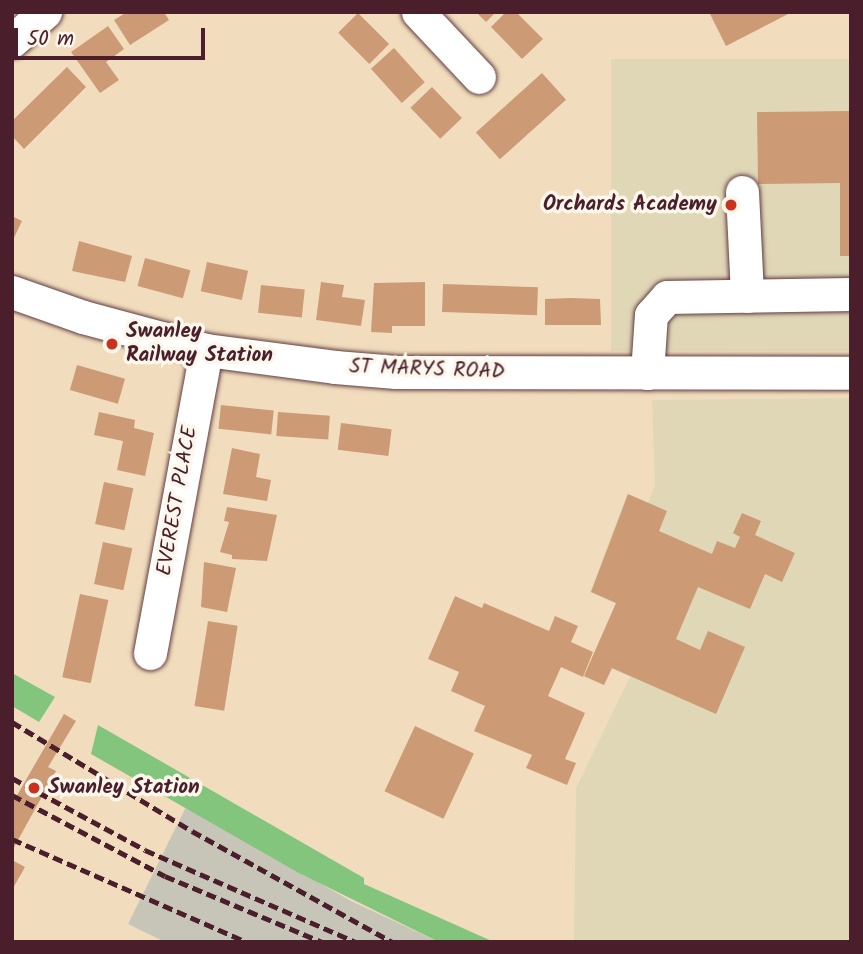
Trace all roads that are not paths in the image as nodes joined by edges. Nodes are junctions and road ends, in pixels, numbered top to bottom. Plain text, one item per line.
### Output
1 (45, 12) edge
2 (418, 12) edge
3 (12, 41) edge
4 (479, 78) dead end
5 (742, 192) dead end
6 (12, 292) edge
7 (851, 294) edge
8 (747, 296) junction
9 (206, 349) junction
10 (646, 373) junction
11 (851, 373) edge
12 (150, 653) dead end

1 - 3 street
2 - 4 street
5 - 8 street
6 - 9 street, ST MARYS ROAD
7 - 8 street
8 - 10 street
9 - 10 street, ST MARYS ROAD
9 - 12 street, EVEREST PLACE
10 - 11 street, ST MARYS ROAD

